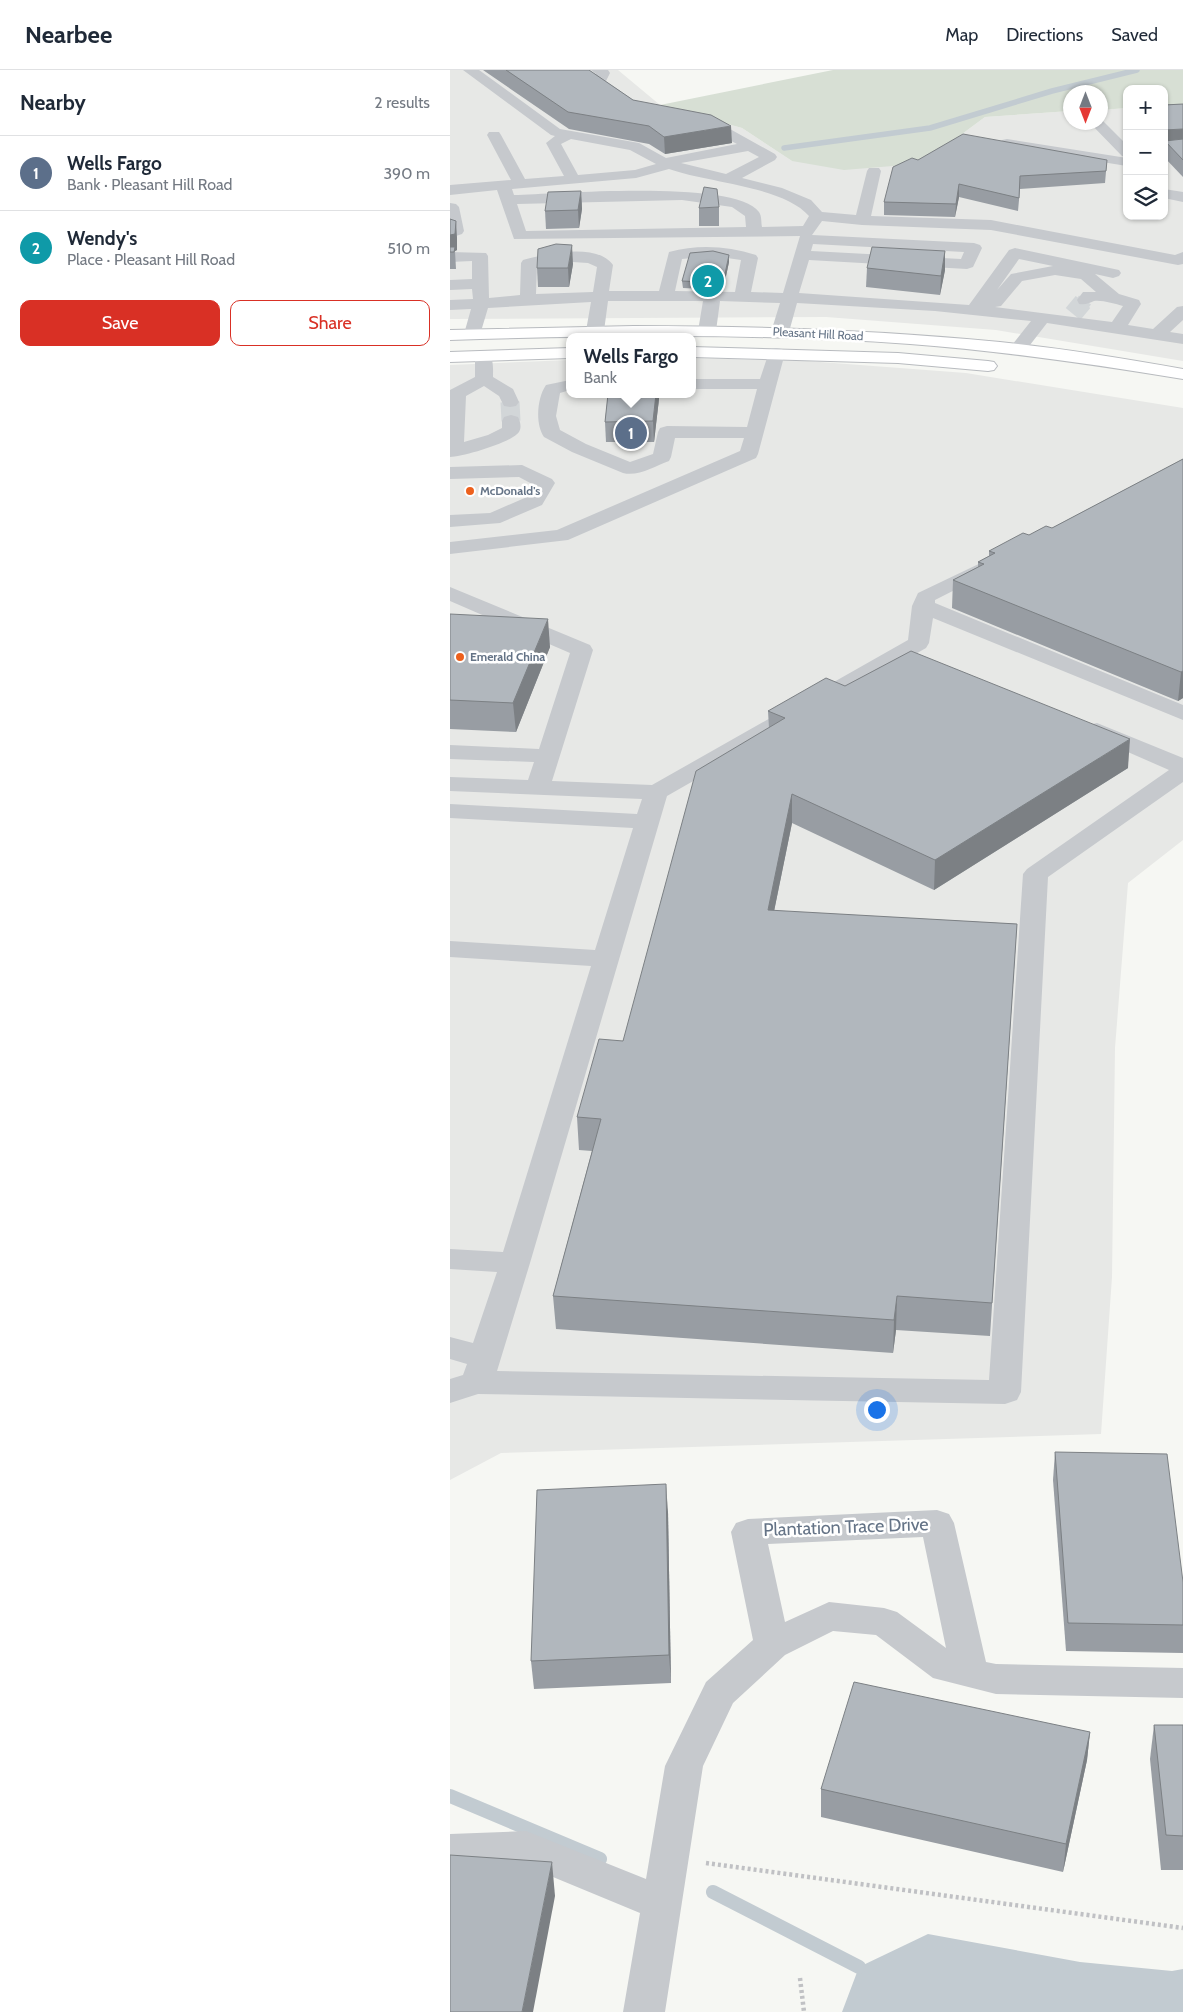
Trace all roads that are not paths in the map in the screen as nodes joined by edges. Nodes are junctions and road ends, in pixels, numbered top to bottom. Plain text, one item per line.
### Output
1 (470, 70) edge
2 (598, 70) edge
3 (633, 108) edge
4 (688, 122) edge
5 (1104, 130) edge
6 (569, 134) junction
7 (494, 135) dead end
8 (993, 140) edge
9 (751, 146) junction
10 (1123, 149) edge
11 (1123, 161) edge
12 (668, 163) junction
13 (874, 171) dead end
14 (729, 179) junction
15 (574, 180) junction
16 (521, 185) junction
17 (450, 190) edge
18 (506, 193) junction
19 (1168, 195) edge
20 (1183, 198) edge
21 (450, 206) edge
22 (817, 216) junction
23 (862, 220) junction
24 (456, 231) edge
25 (754, 232) junction
26 (805, 244) junction
27 (765, 250) dead end
28 (784, 250) dead end
29 (735, 253) junction
30 (450, 257) edge
31 (1183, 257) edge
32 (1113, 273) dead end
33 (482, 283) junction
34 (450, 285) edge
35 (599, 296) junction
36 (666, 296) junction
37 (712, 296) junction
38 (742, 297) junction
39 (528, 298) junction
40 (790, 298) junction
41 (1113, 298) junction
42 (1085, 300) tunnel mouth
43 (481, 304) junction
44 (450, 305) edge
45 (948, 307) junction
46 (981, 311) junction
47 (1183, 311) edge
48 (1042, 318) junction
49 (1117, 328) junction
50 (707, 330) junction
51 (595, 331) junction
52 (780, 332) junction
53 (450, 334) edge
54 (473, 334) junction
55 (1157, 334) junction
56 (1183, 339) edge
57 (1017, 350) junction
58 (696, 352) edge
59 (566, 353) edge
60 (776, 353) junction
61 (482, 356) junction
62 (450, 357) edge
63 (1001, 367) dead end
64 (1183, 374) edge
65 (484, 379) junction
66 (696, 384) edge
67 (767, 384) junction
68 (566, 386) edge
69 (453, 402) edge
70 (510, 402) tunnel mouth
71 (511, 421) tunnel mouth
72 (754, 433) junction
73 (452, 444) edge
74 (450, 473) edge
75 (450, 521) edge
76 (450, 548) edge
77 (1002, 558) edge
78 (450, 593) edge
79 (924, 606) junction
80 (468, 622) edge
81 (522, 624) junction
82 (906, 650) junction
83 (933, 662) edge
84 (1183, 713) edge
85 (1076, 722) edge
86 (450, 752) edge
87 (548, 756) junction
88 (1183, 767) edge
89 (1183, 771) edge
90 (450, 784) edge
91 (538, 787) junction
92 (656, 792) junction
93 (450, 811) edge
94 (648, 822) junction
95 (450, 949) edge
96 (606, 959) junction
97 (450, 1260) edge
98 (515, 1263) junction
99 (450, 1348) edge
100 (471, 1377) edge
101 (772, 1644) junction
102 (970, 1674) junction
103 (1183, 1683) edge
104 (450, 1851) edge
105 (662, 1904) junction
106 (644, 2012) edge

1 - 6 lane
2 - 3 lane
4 - 9 lane
5 - 10 lane
6 - 12 lane
6 - 15 lane
7 - 16 lane
8 - 11 lane
9 - 12 lane
9 - 14 lane
12 - 14 lane
12 - 15 lane
13 - 23 lane
14 - 22 lane
15 - 16 lane
16 - 18 lane
17 - 18 lane
18 - 25 lane
18 - 25 lane
19 - 20 lane
21 - 24 lane
22 - 23 lane
22 - 26 lane
23 - 31 lane
25 - 26 lane
26 - 28 lane
26 - 40 lane
26 - 45 lane
27 - 29 lane
29 - 36 lane
29 - 38 lane
30 - 33 lane
32 - 46 lane
33 - 34 lane
33 - 43 lane
35 - 36 lane
35 - 39 lane
35 - 39 lane
35 - 51 lane
36 - 37 lane
37 - 38 lane
37 - 50 lane
38 - 40 lane
39 - 43 lane
40 - 45 lane
40 - 52 lane
41 - 42 lane
41 - 46 lane
41 - 49 lane
43 - 44 lane
43 - 54 lane
45 - 46 lane
46 - 48 lane
47 - 55 lane
48 - 49 lane
48 - 57 lane
49 - 55 lane
50 - 51 highway, Pleasant Hill Road
50 - 52 highway, Pleasant Hill Road
51 - 54 highway, Pleasant Hill Road
52 - 57 highway, Pleasant Hill Road
53 - 54 highway, Pleasant Hill Road
55 - 56 lane
57 - 64 highway, Pleasant Hill Road
58 - 60 highway, Pleasant Hill Road
59 - 61 highway
60 - 63 highway, Pleasant Hill Road
60 - 67 lane
61 - 62 highway
61 - 65 lane
65 - 69 lane
65 - 70 lane
66 - 67 lane
67 - 72 lane
68 - 72 lane
69 - 73 lane
71 - 73 lane
72 - 76 lane
74 - 75 lane
77 - 79 lane
78 - 81 lane
79 - 82 lane
79 - 84 lane
80 - 81 lane
81 - 87 lane
82 - 83 lane
82 - 92 lane
85 - 88 lane
86 - 87 lane
87 - 91 lane
89 - 100 lane
90 - 91 lane
91 - 92 lane
92 - 94 lane
93 - 94 lane
94 - 96 lane
95 - 96 lane
96 - 98 lane
97 - 98 lane
98 - 100 lane
99 - 100 lane
101 - 102 lane
101 - 102 lane, Plantation Trace Drive
101 - 105 lane
102 - 103 lane
104 - 105 lane
105 - 106 lane

